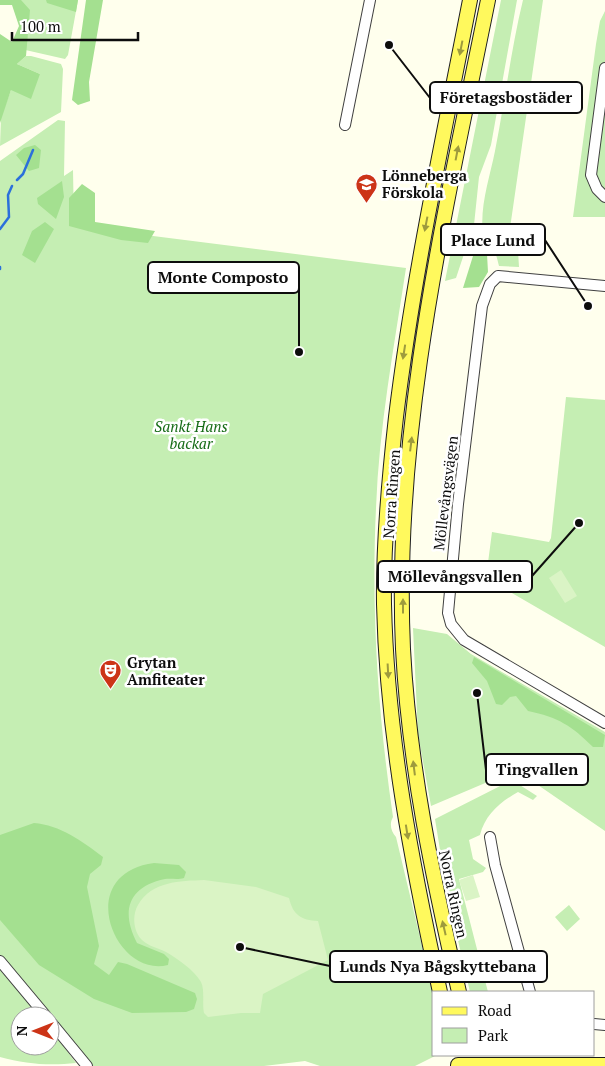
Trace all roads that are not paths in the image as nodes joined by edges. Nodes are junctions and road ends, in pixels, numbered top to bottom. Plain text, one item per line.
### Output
1 (370, 0) edge
2 (470, 0) edge
3 (488, 0) edge
4 (605, 68) edge
5 (345, 125) dead end
6 (605, 197) edge
7 (605, 286) edge
8 (605, 724) edge
9 (490, 837) dead end
10 (0, 962) edge
11 (440, 991) edge
12 (459, 991) edge
13 (530, 991) edge
14 (37, 1006) edge
15 (60, 1033) edge
16 (456, 1063) edge
17 (545, 1065) edge
18 (605, 1065) edge
19 (87, 1066) edge
20 (476, 1066) edge

1 - 5 street
2 -> 11 main road, Norra Ringen
12 -> 3 main road, Norra Ringen
4 - 6 street
7 - 8 street, Möllevångsvägen
9 - 13 street
10 - 14 street
15 - 19 street
16 - 20 main road
17 - 18 main road
17 - 20 main road

